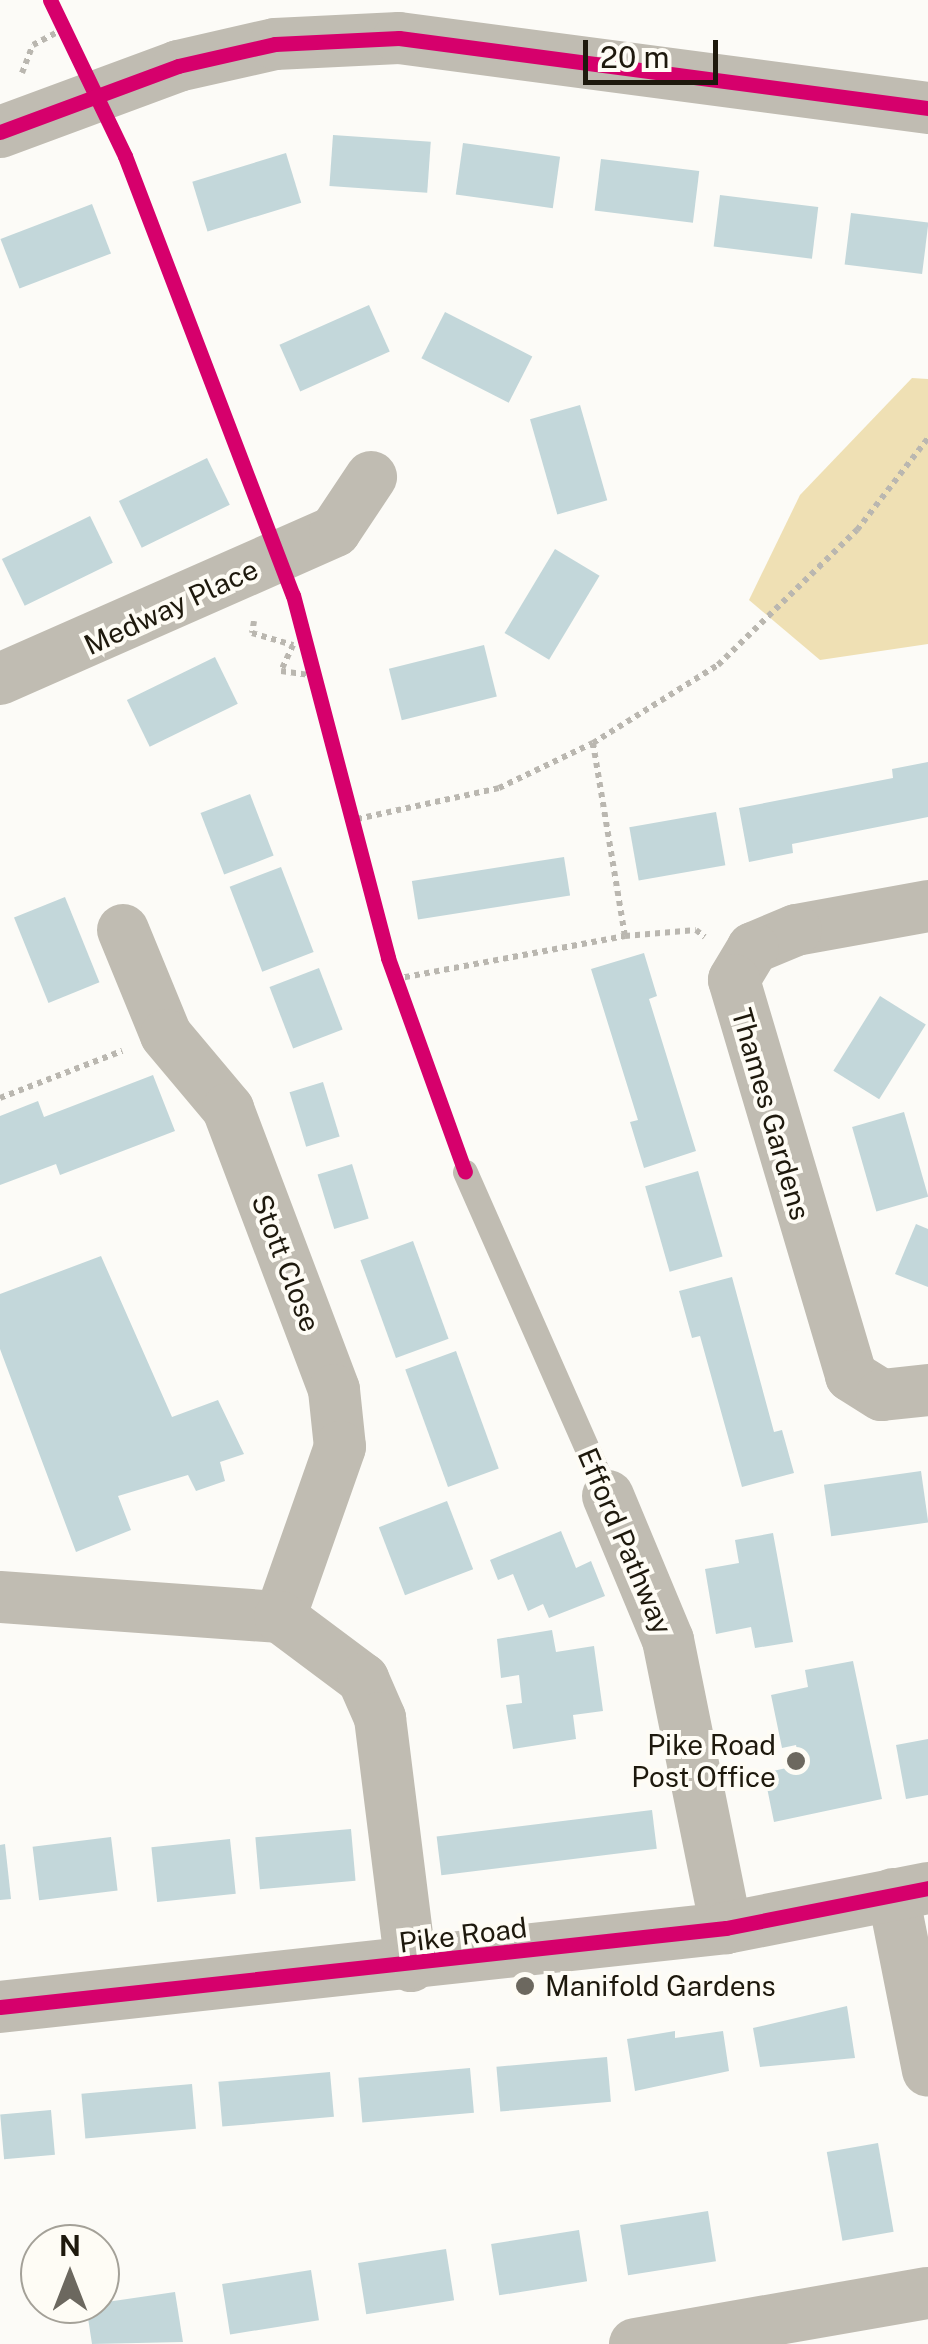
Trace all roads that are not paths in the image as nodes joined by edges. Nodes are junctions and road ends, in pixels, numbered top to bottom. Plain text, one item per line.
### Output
1 (928, 108) edge
2 (0, 132) edge
3 (371, 477) dead end
4 (0, 679) edge
5 (928, 906) edge
6 (122, 930) dead end
7 (464, 1172) dead end
8 (928, 1390) edge
9 (608, 1496) joint
10 (0, 1597) edge
11 (280, 1618) junction
12 (910, 1891) edge
13 (726, 1928) junction
14 (412, 1966) junction
15 (0, 2007) edge
16 (928, 2071) edge
17 (928, 2293) edge
18 (635, 2344) edge

1 - 2 street
3 - 4 street, Medway Place
5 - 8 street, Thames Gardens
6 - 11 street, Stott Close
7 - 9 lane, Efford Pathway
9 - 13 street, Efford Pathway
10 - 11 street
11 - 14 street
12 - 13 street, Pike Road
12 - 16 street
13 - 14 street, Pike Road
14 - 15 street, Pike Road
17 - 18 street

